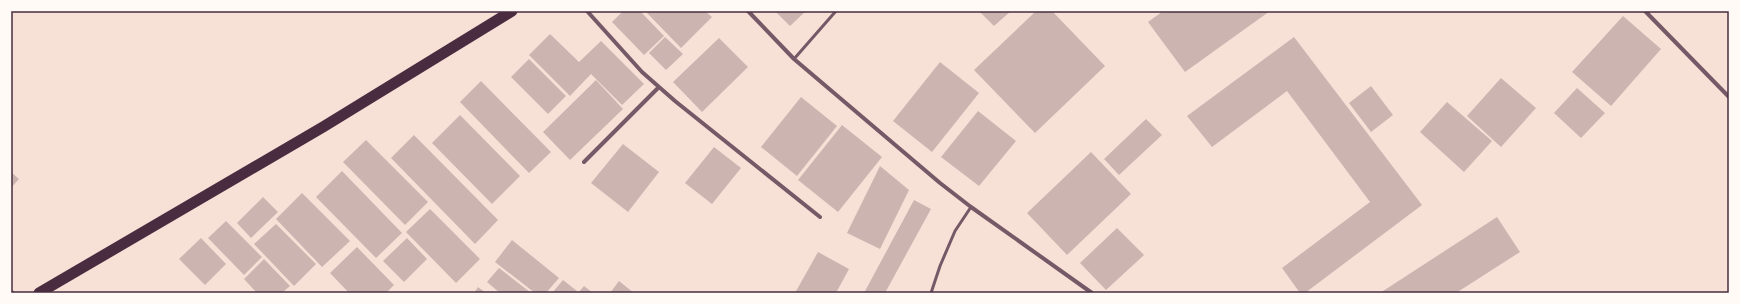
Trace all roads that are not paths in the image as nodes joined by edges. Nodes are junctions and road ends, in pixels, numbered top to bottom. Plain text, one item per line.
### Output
1 (512, 11) edge
2 (587, 11) edge
3 (748, 11) edge
4 (836, 11) edge
5 (1645, 11) edge
6 (794, 59) junction
7 (659, 87) junction
8 (1729, 97) edge
9 (584, 162) dead end
10 (971, 207) junction
11 (820, 217) dead end
12 (39, 293) edge
13 (931, 293) edge
14 (1092, 293) edge

1 - 12 highway
2 - 7 street
3 - 6 street
4 - 6 lane
5 - 8 street
6 - 10 street
7 - 9 street
7 - 11 street
10 - 13 lane
10 - 14 street

